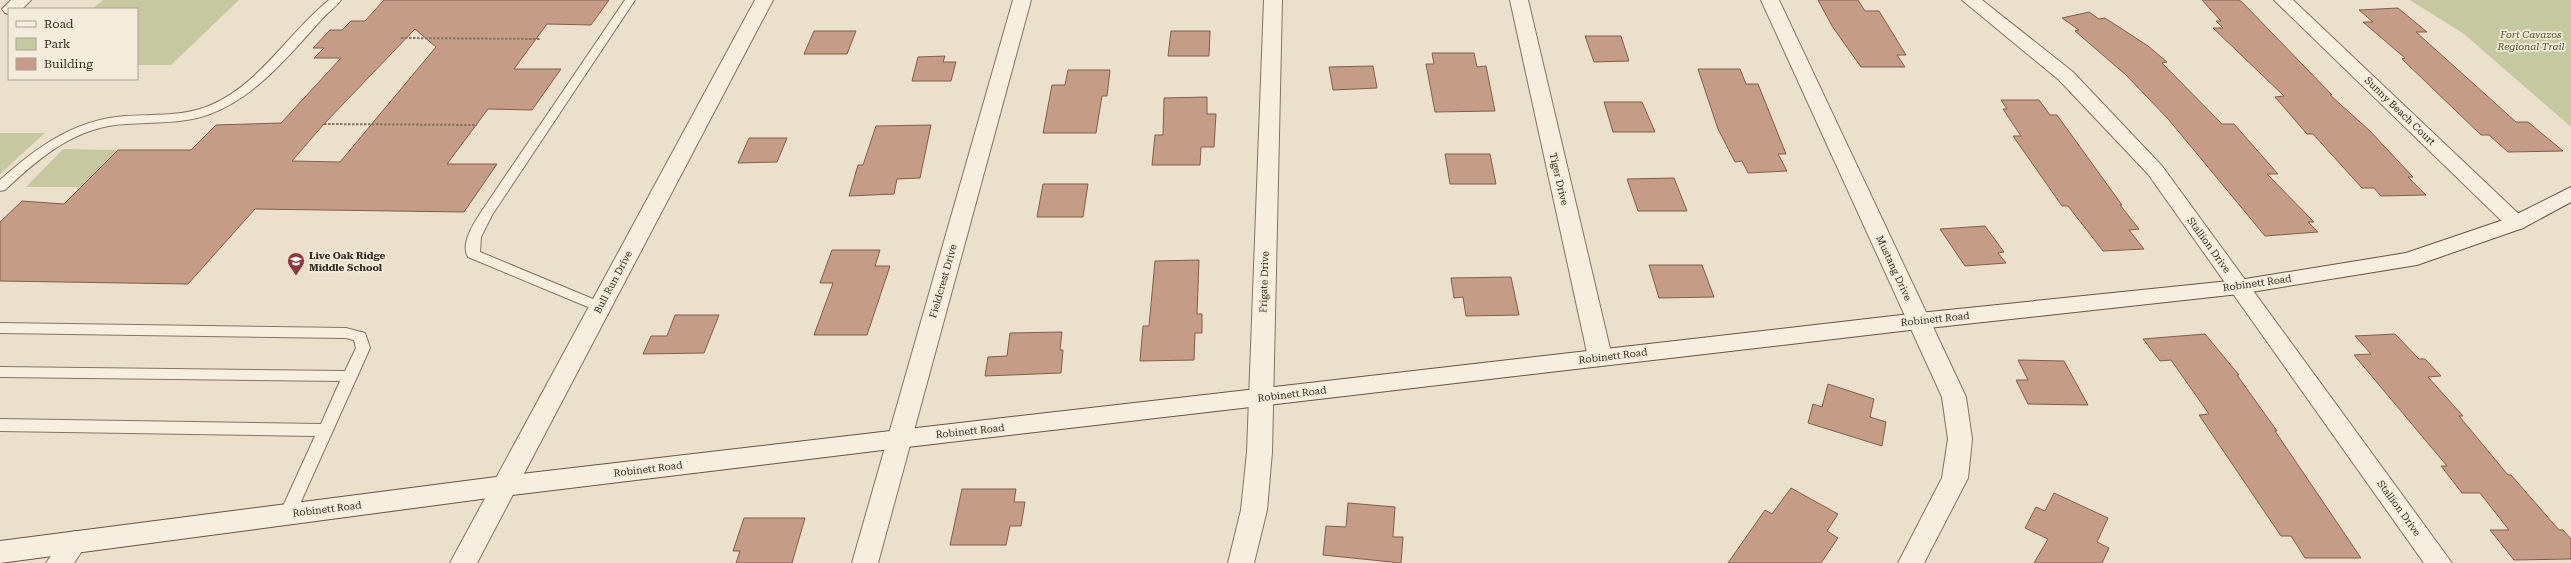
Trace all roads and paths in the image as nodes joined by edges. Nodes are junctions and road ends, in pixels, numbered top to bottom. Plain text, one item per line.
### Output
1 (22, 0) edge
2 (336, 0) edge
3 (630, 0) edge
4 (764, 0) edge
5 (1022, 0) edge
6 (1273, 0) edge
7 (1519, 0) edge
8 (1770, 0) edge
9 (1970, 0) edge
10 (2283, 0) edge
11 (12, 8) edge
12 (400, 38) dead end
13 (541, 39) dead end
14 (324, 124) dead end
15 (477, 125) dead end
16 (0, 187) edge
17 (2571, 193) edge
18 (2516, 223) junction
19 (2239, 287) junction
20 (600, 306) junction
21 (1919, 321) junction
22 (0, 328) edge
23 (1600, 357) junction
24 (0, 372) edge
25 (350, 376) junction
26 (1261, 398) junction
27 (0, 425) edge
28 (325, 430) junction
29 (899, 439) junction
30 (504, 486) junction
31 (287, 515) junction
32 (75, 542) junction
33 (0, 552) edge
34 (59, 563) edge
35 (463, 563) edge
36 (865, 563) edge
37 (1241, 563) edge
38 (1911, 563) edge
39 (2439, 563) edge

1 - 11 street
2 - 16 lane
3 - 20 lane
4 - 20 street, Bull Run Drive
5 - 29 street, Fieldcrest Drive
6 - 26 street, Frigate Drive
7 - 23 street, Tiger Drive
8 - 21 street, Mustang Drive
9 - 19 street, Stallion Drive
10 - 18 street, Sunny Beach Court
12 - 13 path
14 - 15 path
17 - 18 street, Robinett Road
18 - 19 street, Robinett Road
19 - 21 street, Robinett Road
19 - 39 street, Stallion Drive
20 - 30 street, Bull Run Drive
21 - 23 street, Robinett Road
21 - 38 street, Mustang Drive
22 - 25 lane
23 - 26 street, Robinett Road
24 - 25 lane
25 - 28 lane
26 - 29 street, Robinett Road
26 - 37 street, Frigate Drive
27 - 28 lane
28 - 31 lane
29 - 30 street, Robinett Road
29 - 36 street, Fieldcrest Drive
30 - 31 street, Robinett Road
30 - 35 street, Bull Run Drive
31 - 32 street, Robinett Road
32 - 33 street, Robinett Road
32 - 34 street

